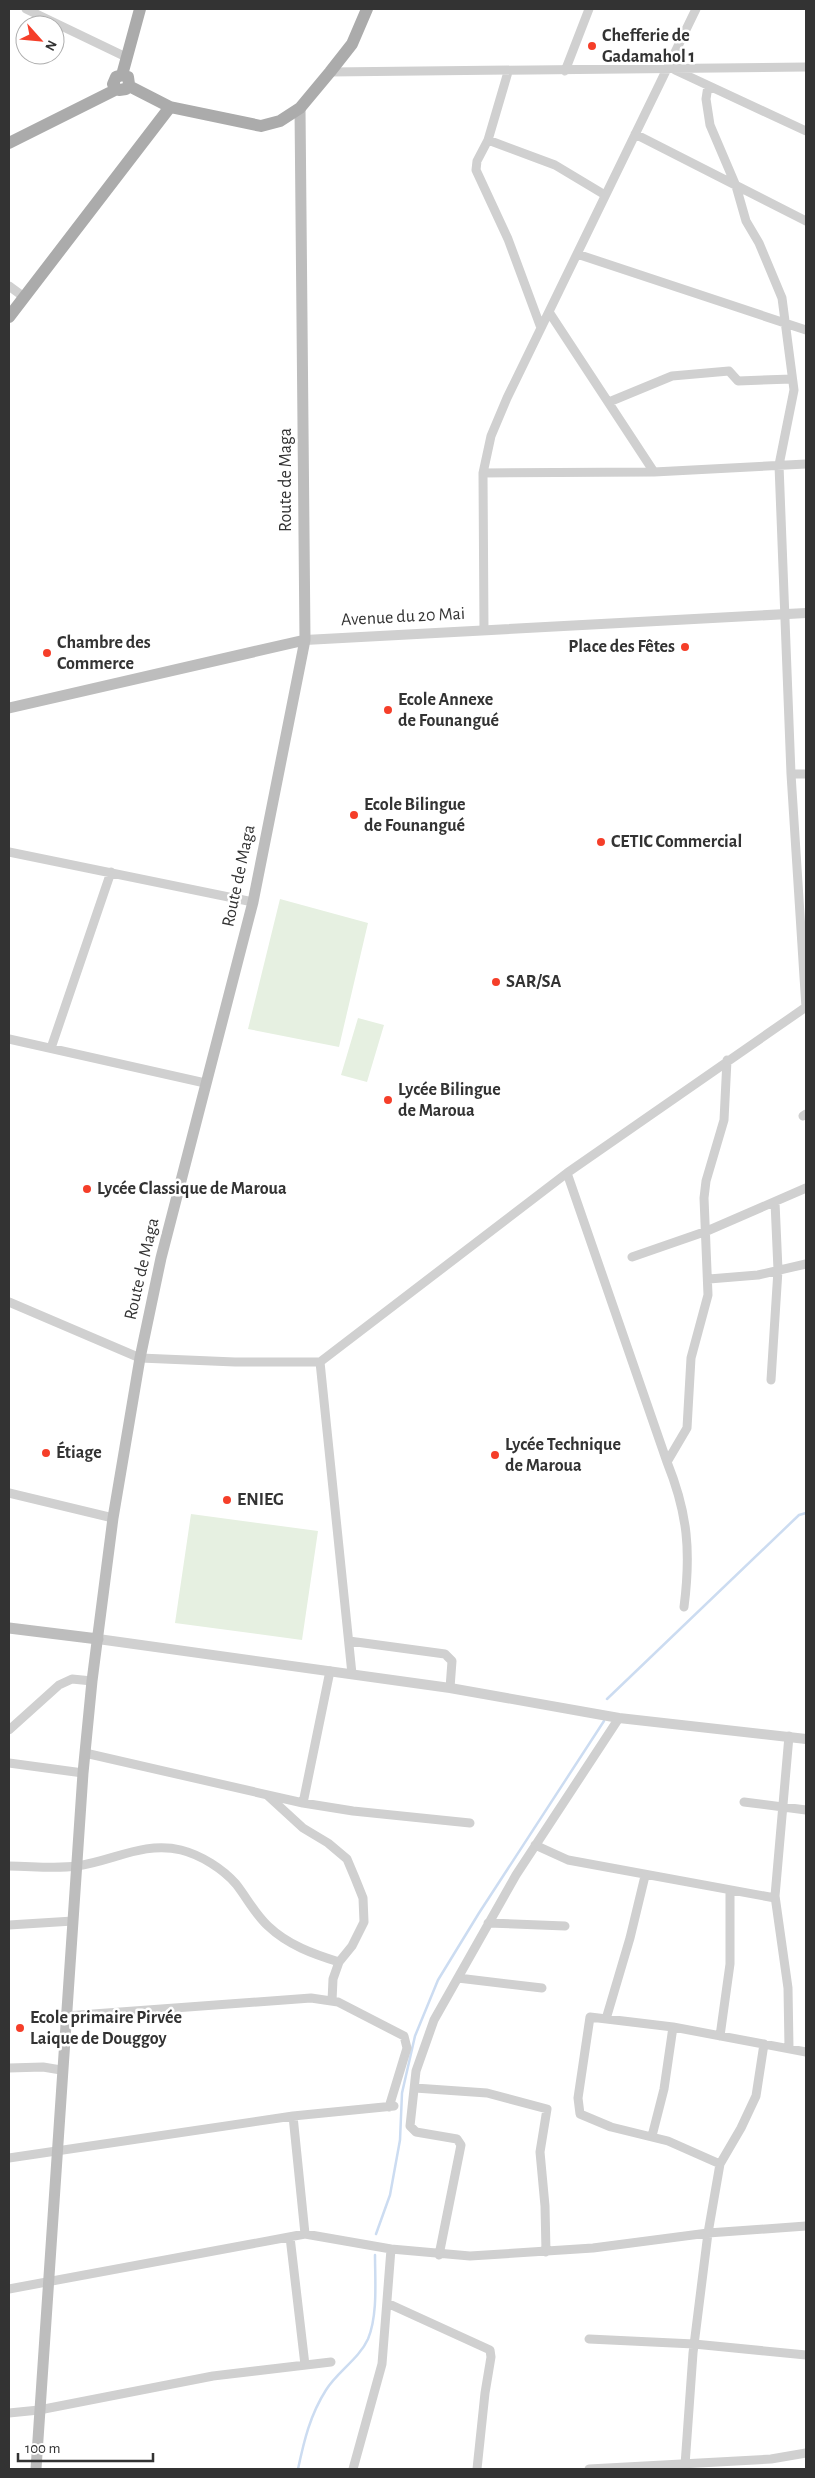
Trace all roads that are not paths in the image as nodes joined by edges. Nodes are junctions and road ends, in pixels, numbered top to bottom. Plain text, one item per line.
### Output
1 (26, 9) edge
2 (140, 9) edge
3 (367, 9) edge
4 (589, 9) edge
5 (696, 9) edge
6 (126, 57) junction
7 (806, 67) edge
8 (670, 69) junction
9 (565, 71) junction
10 (330, 72) junction
11 (508, 72) junction
12 (708, 86) junction
13 (123, 88) junction
14 (170, 107) junction
15 (300, 108) junction
16 (806, 131) edge
17 (635, 134) junction
18 (10, 140) edge
19 (488, 140) junction
20 (736, 186) junction
21 (605, 195) junction
22 (806, 221) edge
23 (577, 254) junction
24 (9, 286) edge
25 (24, 297) junction
26 (549, 312) junction
27 (9, 317) edge
28 (786, 323) junction
29 (541, 328) junction
30 (806, 330) edge
31 (792, 379) junction
32 (610, 402) junction
33 (806, 464) edge
34 (779, 465) junction
35 (654, 472) junction
36 (483, 473) junction
37 (806, 613) edge
38 (785, 614) junction
39 (484, 630) junction
40 (304, 640) junction
41 (9, 708) edge
42 (791, 774) junction
43 (806, 774) edge
44 (9, 852) edge
45 (110, 872) junction
46 (254, 902) junction
47 (806, 1007) edge
48 (9, 1039) edge
49 (51, 1048) junction
50 (727, 1060) junction
51 (206, 1083) junction
52 (567, 1173) junction
53 (806, 1188) edge
54 (776, 1202) junction
55 (707, 1231) junction
56 (632, 1256) dead end
57 (806, 1264) edge
58 (778, 1270) junction
59 (709, 1279) junction
60 (9, 1302) edge
61 (140, 1358) junction
62 (320, 1362) junction
63 (771, 1380) dead end
64 (667, 1462) junction
65 (9, 1493) edge
66 (113, 1518) junction
67 (684, 1608) dead end
68 (9, 1628) edge
69 (98, 1639) junction
70 (349, 1641) junction
71 (330, 1671) junction
72 (352, 1674) junction
73 (92, 1681) junction
74 (450, 1688) junction
75 (619, 1718) junction
76 (9, 1730) edge
77 (789, 1736) junction
78 (806, 1739) edge
79 (85, 1753) junction
80 (9, 1763) edge
81 (83, 1773) junction
82 (266, 1795) junction
83 (744, 1802) dead end
84 (304, 1803) junction
85 (784, 1808) junction
86 (806, 1810) edge
87 (470, 1823) dead end
88 (535, 1846) junction
89 (9, 1866) edge
90 (77, 1866) junction
91 (646, 1876) junction
92 (730, 1890) junction
93 (775, 1898) junction
94 (73, 1921) junction
95 (488, 1923) junction
96 (9, 1925) edge
97 (565, 1926) dead end
98 (339, 1962) junction
99 (458, 1978) junction
100 (542, 1988) dead end
101 (332, 2001) junction
102 (66, 2016) junction
103 (606, 2019) junction
104 (672, 2027) junction
105 (720, 2036) junction
106 (764, 2044) junction
107 (789, 2048) junction
108 (806, 2052) edge
109 (9, 2068) edge
110 (61, 2070) junction
111 (415, 2088) junction
112 (293, 2116) junction
113 (652, 2136) junction
114 (56, 2149) junction
115 (9, 2158) edge
116 (720, 2164) junction
117 (806, 2226) edge
118 (708, 2232) junction
119 (305, 2234) junction
120 (290, 2238) junction
121 (391, 2249) junction
122 (546, 2252) junction
123 (439, 2255) junction
124 (47, 2282) junction
125 (9, 2289) edge
126 (387, 2303) junction
127 (589, 2339) dead end
128 (694, 2344) junction
129 (806, 2355) edge
130 (331, 2362) dead end
131 (306, 2365) junction
132 (39, 2410) junction
133 (9, 2413) edge
134 (806, 2453) edge
135 (685, 2465) junction
136 (36, 2469) edge
137 (353, 2469) edge
138 (477, 2469) edge
139 (590, 2469) edge

1 - 6 street
2 - 6 main road
3 - 10 main road
4 - 9 street
5 - 8 street
6 - 13 main road
7 - 8 street
8 - 9 street
8 - 12 street
8 - 17 street
9 - 11 street
10 - 11 street
10 - 15 main road
11 - 19 street
12 - 16 street
12 - 20 street
13 - 14 main road
13 - 18 main road
14 - 15 main road
14 - 25 main road
15 - 40 main road, Route de Maga
17 - 20 street
17 - 21 street
19 - 21 street
19 - 29 street
20 - 22 street
20 - 28 street
21 - 23 street
23 - 26 street
23 - 28 street
24 - 25 street
25 - 27 main road
26 - 29 street
26 - 32 street
28 - 30 street
28 - 31 street
29 - 36 street
31 - 32 street
31 - 34 street
32 - 35 street
33 - 34 street
34 - 35 street
34 - 38 street
35 - 36 street
36 - 39 street
37 - 38 street, Avenue du 20 Mai
38 - 39 street, Avenue du 20 Mai
38 - 42 street
39 - 40 street, Avenue du 20 Mai
40 - 41 main road, Avenue du 20 Mai
40 - 46 main road, Route de Maga
42 - 43 street
42 - 47 street
44 - 45 street
45 - 46 street
45 - 49 street
46 - 51 main road, Route de Maga
47 - 50 street
48 - 49 street
49 - 51 street
50 - 52 street
50 - 55 street
51 - 61 main road, Route de Maga
52 - 62 street
52 - 64 street
53 - 54 street
54 - 55 street
54 - 58 street
55 - 56 street
55 - 59 street
57 - 58 street
58 - 59 street
58 - 63 street
59 - 64 street
60 - 61 street
61 - 62 street
61 - 66 main road, Route de Maga
62 - 70 street
64 - 67 street
65 - 66 street
66 - 69 main road, Route de Maga
68 - 69 main road
69 - 71 street
69 - 73 main road, Route de Maga
70 - 72 street
70 - 74 street
71 - 72 street
71 - 84 street
72 - 74 street
73 - 76 street
73 - 79 main road, Route de Maga
74 - 75 street
75 - 77 street
75 - 88 street
77 - 78 street
77 - 85 street
79 - 81 main road, Route de Maga
79 - 82 street
80 - 81 street
81 - 90 main road, Route de Maga
82 - 84 street
82 - 98 street
83 - 85 street
84 - 87 street
85 - 86 street
85 - 93 street
88 - 91 street
88 - 95 street
89 - 90 street
90 - 94 main road, Route de Maga
90 - 98 street
91 - 92 street
91 - 103 street
92 - 93 street
92 - 105 street
93 - 107 street
94 - 96 street
94 - 102 main road, Route de Maga
95 - 97 street
95 - 99 street
98 - 101 street
99 - 100 street
99 - 111 street
101 - 102 street
101 - 112 street
102 - 110 main road, Route de Maga
103 - 104 street
103 - 113 street
104 - 105 street
104 - 113 street
105 - 106 street
106 - 107 street
106 - 116 street
107 - 108 street
109 - 110 street
110 - 114 main road, Route de Maga
111 - 122 street
111 - 123 street
112 - 114 street
112 - 119 street
113 - 116 street
114 - 115 street
114 - 124 main road, Route de Maga
116 - 118 street
117 - 118 street
118 - 122 street
118 - 128 street
119 - 120 street
119 - 121 street
120 - 124 street
120 - 131 street
121 - 123 street
121 - 126 street
122 - 123 street
124 - 125 street
124 - 132 main road, Route de Maga
126 - 137 street
126 - 138 street
127 - 128 street
128 - 129 street
128 - 135 street
130 - 131 street
131 - 132 street
132 - 133 street
132 - 136 main road, Route de Maga
134 - 135 street
135 - 139 street

